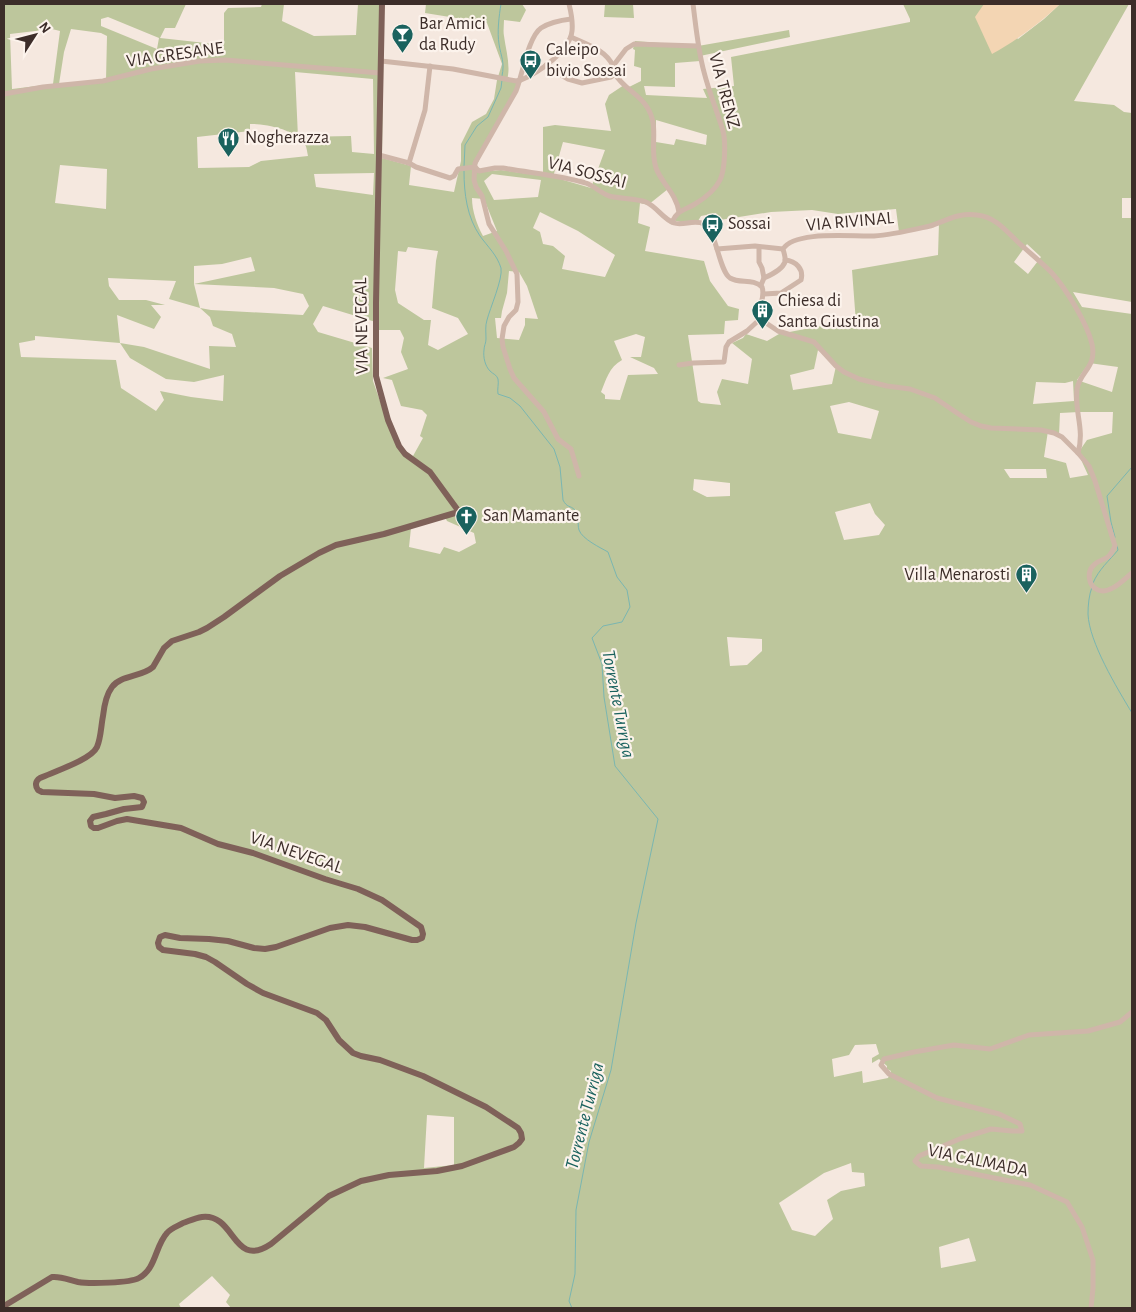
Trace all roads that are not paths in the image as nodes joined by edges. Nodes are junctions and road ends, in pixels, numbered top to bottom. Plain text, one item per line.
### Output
1 (382, 4) edge
2 (569, 4) edge
3 (693, 4) edge
4 (571, 18) junction
5 (571, 36) junction
6 (698, 46) junction
7 (381, 61) junction
8 (546, 65) junction
9 (430, 66) junction
10 (613, 66) junction
11 (380, 74) junction
12 (615, 74) junction
13 (521, 80) junction
14 (4, 94) edge
15 (379, 155) junction
16 (410, 163) junction
17 (473, 167) junction
18 (679, 212) junction
19 (672, 222) junction
20 (759, 247) junction
21 (717, 249) junction
22 (783, 249) junction
23 (785, 260) junction
24 (764, 278) junction
25 (762, 285) junction
26 (764, 294) junction
27 (760, 319) junction
28 (679, 365) dead end
29 (1078, 453) junction
30 (579, 476) dead end
31 (1132, 573) edge
32 (1132, 1012) edge
33 (4, 1306) edge
34 (1091, 1308) edge

1 - 7 main road, VIA NEVEGAL
2 - 4 street
3 - 6 street, VIA TRENZ
4 - 5 street
4 - 13 street
5 - 8 street
5 - 10 street
6 - 10 street
6 - 18 street, VIA TRENZ
7 - 9 street
7 - 11 main road, VIA NEVEGAL
8 - 12 street
8 - 13 street
9 - 13 street
9 - 16 street
10 - 12 street
11 - 14 street, VIA GRESANE
11 - 15 main road, VIA NEVEGAL
12 - 18 street
13 - 17 street
15 - 16 street
15 - 33 main road, VIA NEVEGAL
16 - 17 street
17 - 19 street, VIA SOSSAI
17 - 30 street
18 - 19 street, VIA TRENZ
19 - 21 street
20 - 21 street
20 - 22 street
20 - 24 street
21 - 25 street
22 - 23 street
22 - 29 street, VIA RIVINAL
23 - 24 street
23 - 26 street
24 - 25 street
25 - 26 street
26 - 27 street
27 - 28 street
27 - 29 street
29 - 31 street
32 - 34 street, VIA CALMADA

